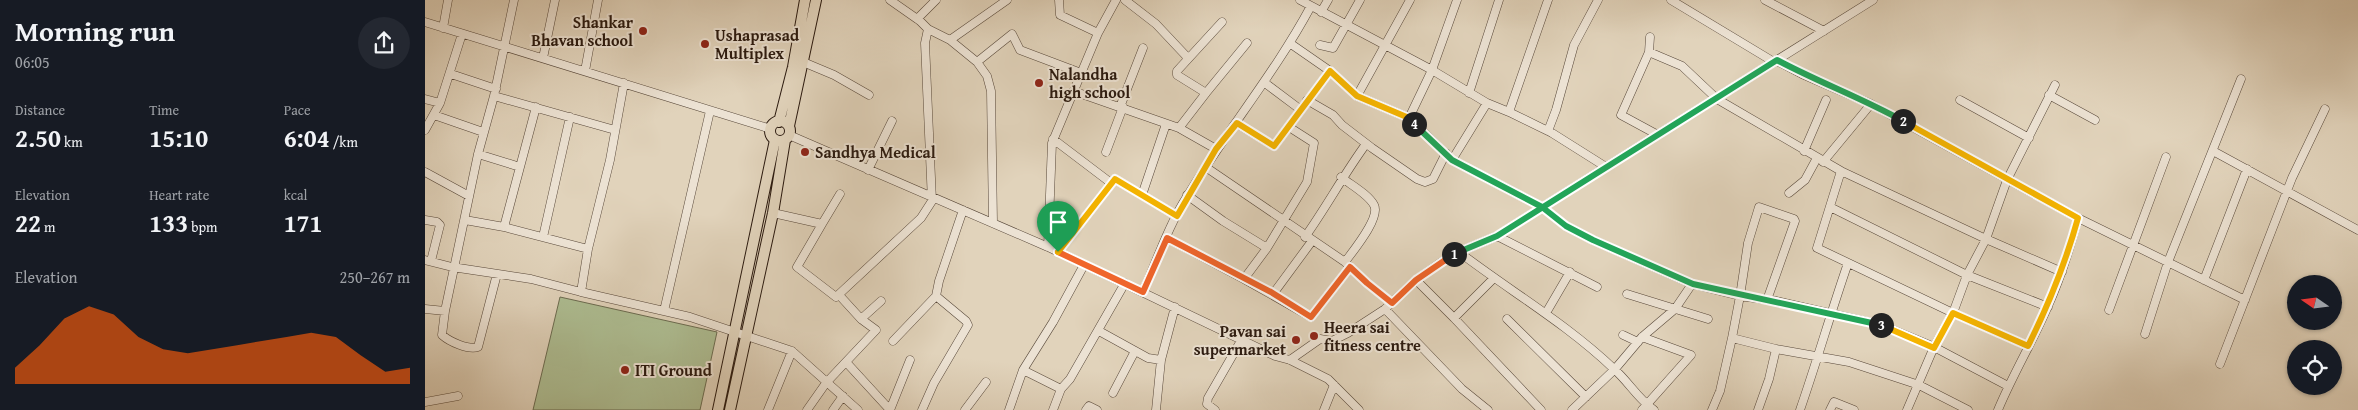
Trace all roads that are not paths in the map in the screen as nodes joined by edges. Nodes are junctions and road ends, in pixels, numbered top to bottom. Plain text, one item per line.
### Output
1 (448, 0) edge
2 (514, 0) edge
3 (555, 0) edge
4 (598, 0) edge
5 (805, 0) edge
6 (816, 0) edge
7 (890, 0) edge
8 (936, 0) edge
9 (1007, 0) edge
10 (1059, 0) edge
11 (1116, 0) edge
12 (1125, 0) edge
13 (1300, 0) edge
14 (1327, 0) edge
15 (1360, 0) edge
16 (1410, 0) edge
17 (1457, 0) edge
18 (1499, 0) edge
19 (1547, 0) edge
20 (1598, 0) edge
21 (1671, 0) edge
22 (1765, 0) edge
23 (1873, 0) edge
24 (1311, 6) junction
25 (1321, 12) junction
26 (917, 19) junction
27 (425, 22) edge
28 (1222, 22) dead end
29 (1346, 26) junction
30 (443, 28) junction
31 (928, 29) junction
32 (1824, 31) junction
33 (1098, 33) junction
34 (462, 34) junction
35 (1650, 37) dead end
36 (950, 40) junction
37 (1247, 43) dead end
38 (1291, 44) junction
39 (1320, 46) dead end
40 (1386, 46) junction
41 (505, 47) junction
42 (1143, 48) dead end
43 (1649, 52) junction
44 (543, 58) junction
45 (1188, 58) junction
46 (1775, 61) junction
47 (803, 62) junction
48 (977, 62) junction
49 (1432, 70) junction
50 (585, 71) junction
51 (1330, 71) junction
52 (1081, 73) junction
53 (451, 74) junction
54 (2241, 80) dead end
55 (1265, 83) junction
56 (625, 84) junction
57 (2055, 85) dead end
58 (1073, 91) junction
59 (495, 92) junction
60 (1205, 93) junction
61 (1469, 93) junction
62 (869, 95) dead end
63 (1357, 96) junction
64 (2049, 96) junction
65 (425, 99) edge
66 (1717, 99) junction
67 (1307, 100) junction
68 (1826, 100) dead end
69 (1960, 100) dead end
70 (440, 103) junction
71 (1487, 103) junction
72 (1871, 104) junction
73 (536, 107) junction
74 (1121, 107) junction
75 (2325, 109) dead end
76 (1301, 110) junction
77 (710, 111) junction
78 (1509, 112) junction
79 (434, 115) junction
80 (570, 117) junction
81 (1409, 118) junction
82 (2095, 120) dead end
83 (892, 121) dead end
84 (1237, 123) junction
85 (1166, 124) junction
86 (1289, 127) junction
87 (1179, 128) junction
88 (425, 130) edge
89 (615, 130) junction
90 (1548, 131) junction
91 (483, 132) junction
92 (781, 132) junction
93 (1657, 134) junction
94 (2029, 138) junction
95 (1053, 139) junction
96 (1365, 144) junction
97 (1216, 149) junction
98 (1804, 151) junction
99 (2213, 151) junction
100 (1107, 152) dead end
101 (1446, 153) junction
102 (478, 154) junction
103 (2165, 157) dead end
104 (1452, 160) junction
105 (1820, 160) junction
106 (1606, 167) junction
107 (520, 168) junction
108 (1207, 168) junction
109 (2247, 169) junction
110 (867, 170) junction
111 (1841, 171) junction
112 (425, 172) edge
113 (1341, 178) junction
114 (2007, 180) junction
115 (1111, 183) junction
116 (2287, 190) junction
117 (1789, 193) dead end
118 (840, 194) dead end
119 (1140, 194) junction
120 (1187, 195) junction
121 (469, 196) junction
122 (933, 196) junction
123 (1542, 207) junction
124 (1830, 207) junction
125 (963, 210) junction
126 (773, 213) junction
127 (1177, 216) junction
128 (2078, 218) junction
129 (425, 220) edge
130 (465, 220) junction
131 (1284, 222) junction
132 (993, 223) junction
133 (823, 224) junction
134 (504, 227) junction
135 (2358, 230) edge
136 (1497, 236) junction
137 (543, 237) junction
138 (1167, 238) junction
139 (1309, 239) junction
140 (1985, 239) junction
141 (2134, 245) junction
142 (1048, 247) junction
143 (1267, 248) junction
144 (588, 249) junction
145 (1058, 252) junction
146 (1459, 252) junction
147 (428, 261) edge
148 (2168, 262) junction
149 (1848, 263) junction
150 (1084, 265) junction
151 (1347, 265) junction
152 (455, 267) junction
153 (1570, 272) junction
154 (2062, 272) junction
155 (497, 274) junction
156 (1967, 275) junction
157 (1493, 278) junction
158 (1244, 279) junction
159 (1416, 280) junction
160 (2204, 280) junction
161 (1125, 283) junction
162 (1693, 284) junction
163 (1597, 287) dead end
164 (581, 292) junction
165 (1143, 292) junction
166 (1273, 294) junction
167 (1627, 294) dead end
168 (839, 296) junction
169 (936, 296) junction
170 (1740, 296) junction
171 (1767, 300) junction
172 (2245, 300) junction
173 (881, 301) dead end
174 (1392, 303) junction
175 (1175, 307) junction
176 (2048, 307) junction
177 (425, 309) edge
178 (1385, 309) junction
179 (1675, 309) junction
180 (2109, 310) dead end
181 (445, 311) junction
182 (664, 311) junction
183 (1546, 313) junction
184 (1831, 313) junction
185 (1953, 313) junction
186 (1454, 318) junction
187 (861, 319) junction
188 (1507, 319) dead end
189 (1707, 319) dead end
190 (734, 330) junction
191 (1099, 331) junction
192 (2145, 334) dead end
193 (747, 335) junction
194 (1623, 335) dead end
195 (1732, 338) junction
196 (1242, 339) junction
197 (1640, 339) junction
198 (893, 341) dead end
199 (2028, 346) junction
200 (1934, 348) junction
201 (1776, 349) junction
202 (1135, 350) junction
203 (792, 351) junction
204 (1819, 357) junction
205 (910, 360) dead end
206 (1161, 360) junction
207 (1290, 360) junction
208 (846, 362) junction
209 (2220, 364) dead end
210 (1615, 369) junction
211 (1023, 370) junction
212 (986, 382) dead end
213 (826, 383) junction
214 (1334, 385) junction
215 (1919, 385) junction
216 (2008, 386) junction
217 (1061, 389) junction
218 (1113, 393) dead end
219 (458, 396) dead end
220 (843, 396) junction
221 (1586, 397) junction
222 (425, 402) edge
223 (1648, 408) edge
224 (733, 409) edge
225 (718, 410) edge
226 (768, 410) edge
227 (807, 410) edge
228 (833, 410) edge
229 (858, 410) edge
230 (890, 410) edge
231 (922, 410) edge
232 (965, 410) edge
233 (1009, 410) edge
234 (1053, 410) edge
235 (1086, 410) edge
236 (1097, 410) edge
237 (1156, 410) edge
238 (1215, 410) edge
239 (1323, 410) edge
240 (1359, 410) edge
241 (1488, 410) edge
242 (1541, 410) edge
243 (1572, 410) edge
244 (1712, 410) edge
245 (1758, 410) edge
246 (1800, 410) edge
247 (1830, 410) edge
248 (1854, 410) edge
249 (1907, 410) edge
250 (1968, 410) edge
251 (1998, 410) edge

1 - 30 street
2 - 41 street
3 - 44 street
4 - 50 street
5 - 92 main road
6 - 47 main road
7 - 26 street
8 - 26 street
9 - 36 street
10 - 33 street
11 - 33 street
12 - 45 street
13 - 24 street
14 - 25 street
15 - 29 street
16 - 40 street
17 - 49 street
18 - 61 street
19 - 78 street
20 - 90 street
21 - 46 street
22 - 32 street
23 - 32 street
24 - 25 street
24 - 38 street
25 - 29 street
26 - 31 street
27 - 30 street
28 - 45 street
29 - 39 street
29 - 40 street
30 - 34 street
31 - 36 street
31 - 122 street
32 - 46 street
33 - 52 street
34 - 41 street
34 - 53 street
35 - 43 street
36 - 48 street
37 - 60 street
38 - 51 street
38 - 55 street
40 - 49 street
40 - 63 street
41 - 44 street
41 - 59 street
42 - 74 street
43 - 66 street
43 - 93 street
44 - 50 street
45 - 60 street
46 - 66 street
46 - 72 street
47 - 62 street
47 - 92 main road
48 - 52 street
48 - 132 street
49 - 61 street
49 - 81 street
50 - 56 street
51 - 63 street
51 - 67 street
52 - 58 street
53 - 59 street
53 - 70 street
54 - 99 street
55 - 76 street
55 - 84 street
56 - 77 street
56 - 89 street
57 - 64 street
58 - 74 street
58 - 95 street
59 - 73 street
59 - 91 street
60 - 87 street
61 - 71 street
63 - 81 street
64 - 82 street
64 - 94 street
65 - 70 street
66 - 93 street
66 - 98 street
67 - 76 street
67 - 96 street
68 - 98 street
69 - 94 street
70 - 79 street
71 - 78 street
71 - 104 street
72 - 105 street
72 - 114 street
73 - 80 street
73 - 107 street
74 - 85 street
74 - 100 street
75 - 116 street
76 - 86 street
77 - 92 street
77 - 182 street
78 - 90 street
79 - 88 street
79 - 91 street
80 - 89 street
80 - 137 street
81 - 101 street
83 - 110 street
84 - 86 street
84 - 97 street
85 - 87 street
85 - 119 street
86 - 131 street
87 - 97 street
89 - 144 street
90 - 106 street
91 - 102 street
92 - 110 street
92 - 126 main road
92 - 190 main road
93 - 106 street
94 - 114 street
95 - 115 street
95 - 142 street
96 - 101 street
96 - 113 street
97 - 108 street
98 - 105 street
99 - 109 street
99 - 148 street
101 - 104 street
102 - 107 street
102 - 121 street
103 - 141 street
104 - 123 street
105 - 111 street
105 - 117 street
106 - 123 street
107 - 134 street
108 - 120 street
108 - 131 street
109 - 116 street
109 - 160 street
110 - 122 street
111 - 124 street
111 - 140 street
112 - 121 street
113 - 139 street
113 - 151 street
114 - 128 street
114 - 140 street
115 - 119 street
115 - 145 street
116 - 135 street
116 - 172 street
118 - 133 street
119 - 127 street
120 - 127 street
120 - 143 street
121 - 130 street
122 - 125 street
122 - 168 street
123 - 136 street
123 - 162 street
124 - 149 street
124 - 156 street
125 - 132 street
125 - 169 street
126 - 133 street
126 - 193 main road
127 - 138 street
128 - 141 street
128 - 154 street
129 - 147 street
130 - 134 street
130 - 152 street
131 - 139 street
131 - 143 street
132 - 142 street
133 - 168 street
134 - 137 street
136 - 146 street
136 - 153 street
137 - 144 street
138 - 158 street
138 - 165 street
139 - 151 street
139 - 166 street
140 - 154 street
140 - 156 street
141 - 148 street
141 - 180 street
142 - 145 street
143 - 158 street
144 - 164 street
145 - 150 street
146 - 157 street
146 - 159 street
147 - 152 street
148 - 160 street
148 - 192 street
149 - 184 street
149 - 185 street
150 - 161 street
150 - 211 street
151 - 166 street
151 - 174 street
152 - 155 street
152 - 181 street
153 - 163 street
153 - 183 street
154 - 176 street
155 - 164 street
155 - 181 street
156 - 176 street
156 - 185 street
157 - 183 street
157 - 186 street
158 - 166 street
159 - 174 street
159 - 186 street
160 - 172 street
161 - 165 street
161 - 191 street
162 - 170 street
162 - 179 street
164 - 182 street
165 - 175 street
167 - 179 street
168 - 187 street
169 - 198 street
169 - 231 street
170 - 171 street
170 - 171 street
170 - 195 street
171 - 184 street
172 - 209 street
173 - 187 street
174 - 178 street
175 - 196 street
175 - 206 street
176 - 199 street
177 - 181 street
178 - 207 street
178 - 241 street
179 - 189 street
179 - 197 street
182 - 190 street
183 - 210 street
184 - 200 street
184 - 204 street
185 - 199 street
185 - 200 street
186 - 242 street
187 - 208 street
188 - 221 street
190 - 193 street
190 - 225 main road
191 - 202 street
191 - 217 street
193 - 203 street
193 - 224 main road
194 - 197 street
195 - 201 street
195 - 244 street
196 - 207 street
196 - 238 street
197 - 210 street
197 - 223 street
199 - 216 street
200 - 215 street
200 - 216 street
201 - 204 street
201 - 245 street
202 - 206 street
202 - 218 street
203 - 213 street
203 - 226 street
204 - 215 street
204 - 246 street
205 - 230 street
206 - 237 street
207 - 214 street
208 - 213 street
208 - 230 street
210 - 221 street
210 - 223 street
211 - 217 street
211 - 233 street
212 - 232 street
213 - 220 street
213 - 227 street
214 - 239 street
214 - 240 street
215 - 249 street
215 - 250 street
216 - 251 street
217 - 234 street
219 - 222 street
220 - 228 street
220 - 229 street
221 - 243 street
235 - 236 street
247 - 248 street

